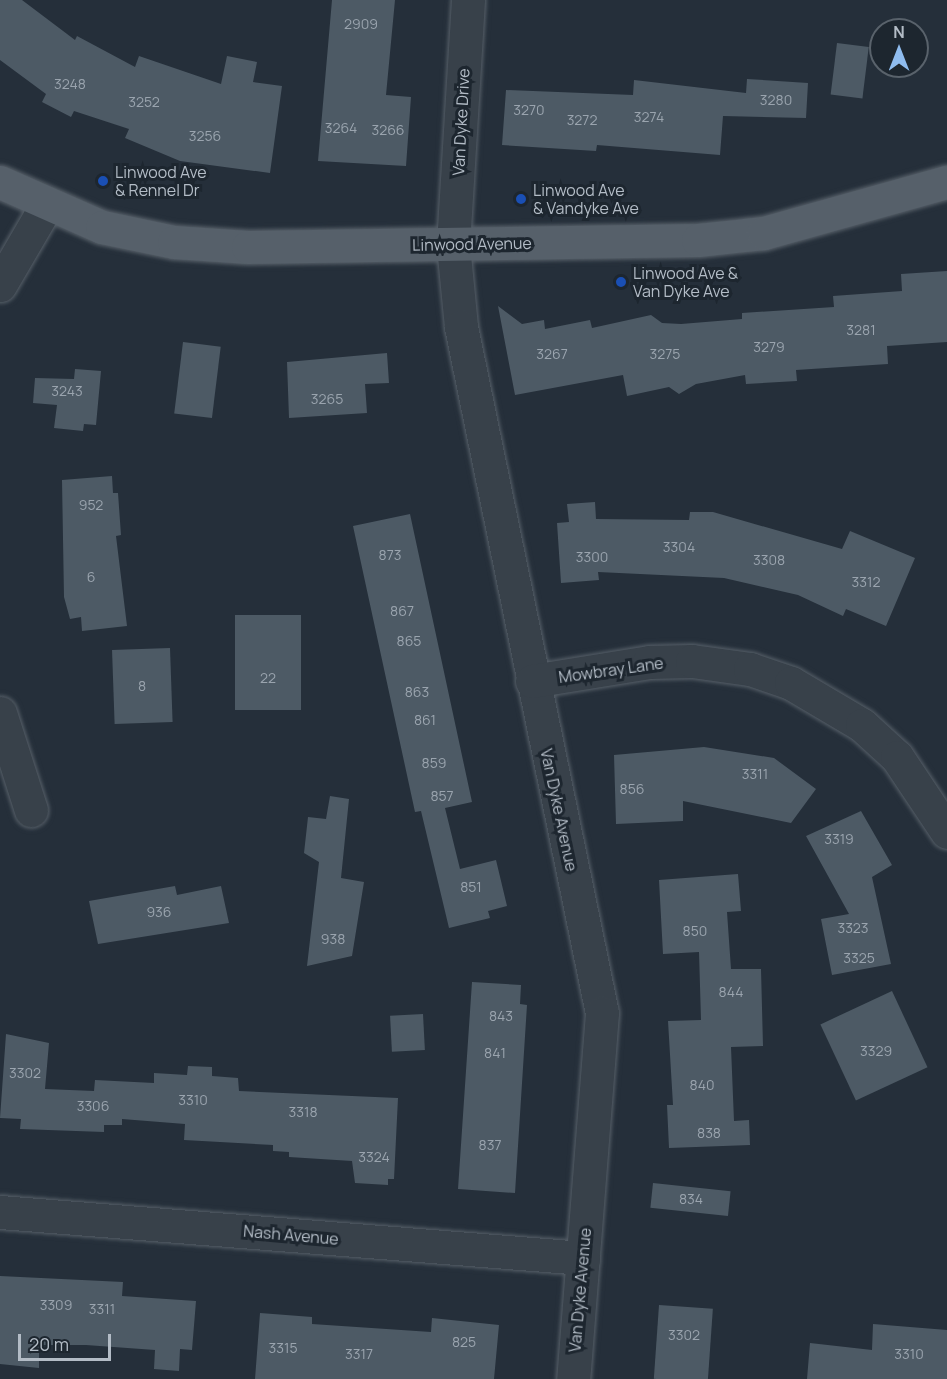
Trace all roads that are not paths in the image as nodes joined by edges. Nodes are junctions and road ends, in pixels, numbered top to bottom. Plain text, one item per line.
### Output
1 (468, 0) edge
2 (0, 182) edge
3 (947, 182) edge
4 (46, 206) junction
5 (453, 245) junction
6 (0, 285) edge
7 (532, 681) junction
8 (0, 713) edge
9 (31, 810) dead end
10 (947, 832) edge
11 (0, 1212) edge
12 (583, 1258) junction
13 (573, 1379) edge

1 - 5 street, Van Dyke Drive
2 - 4 main road, Linwood Avenue
3 - 5 main road, Linwood Avenue
4 - 5 main road, Linwood Avenue
4 - 6 street
5 - 7 street, Van Dyke Avenue
7 - 10 street, Mowbray Lane
7 - 12 street, Van Dyke Avenue
8 - 9 street
11 - 12 street, Nash Avenue
12 - 13 street, Van Dyke Avenue

